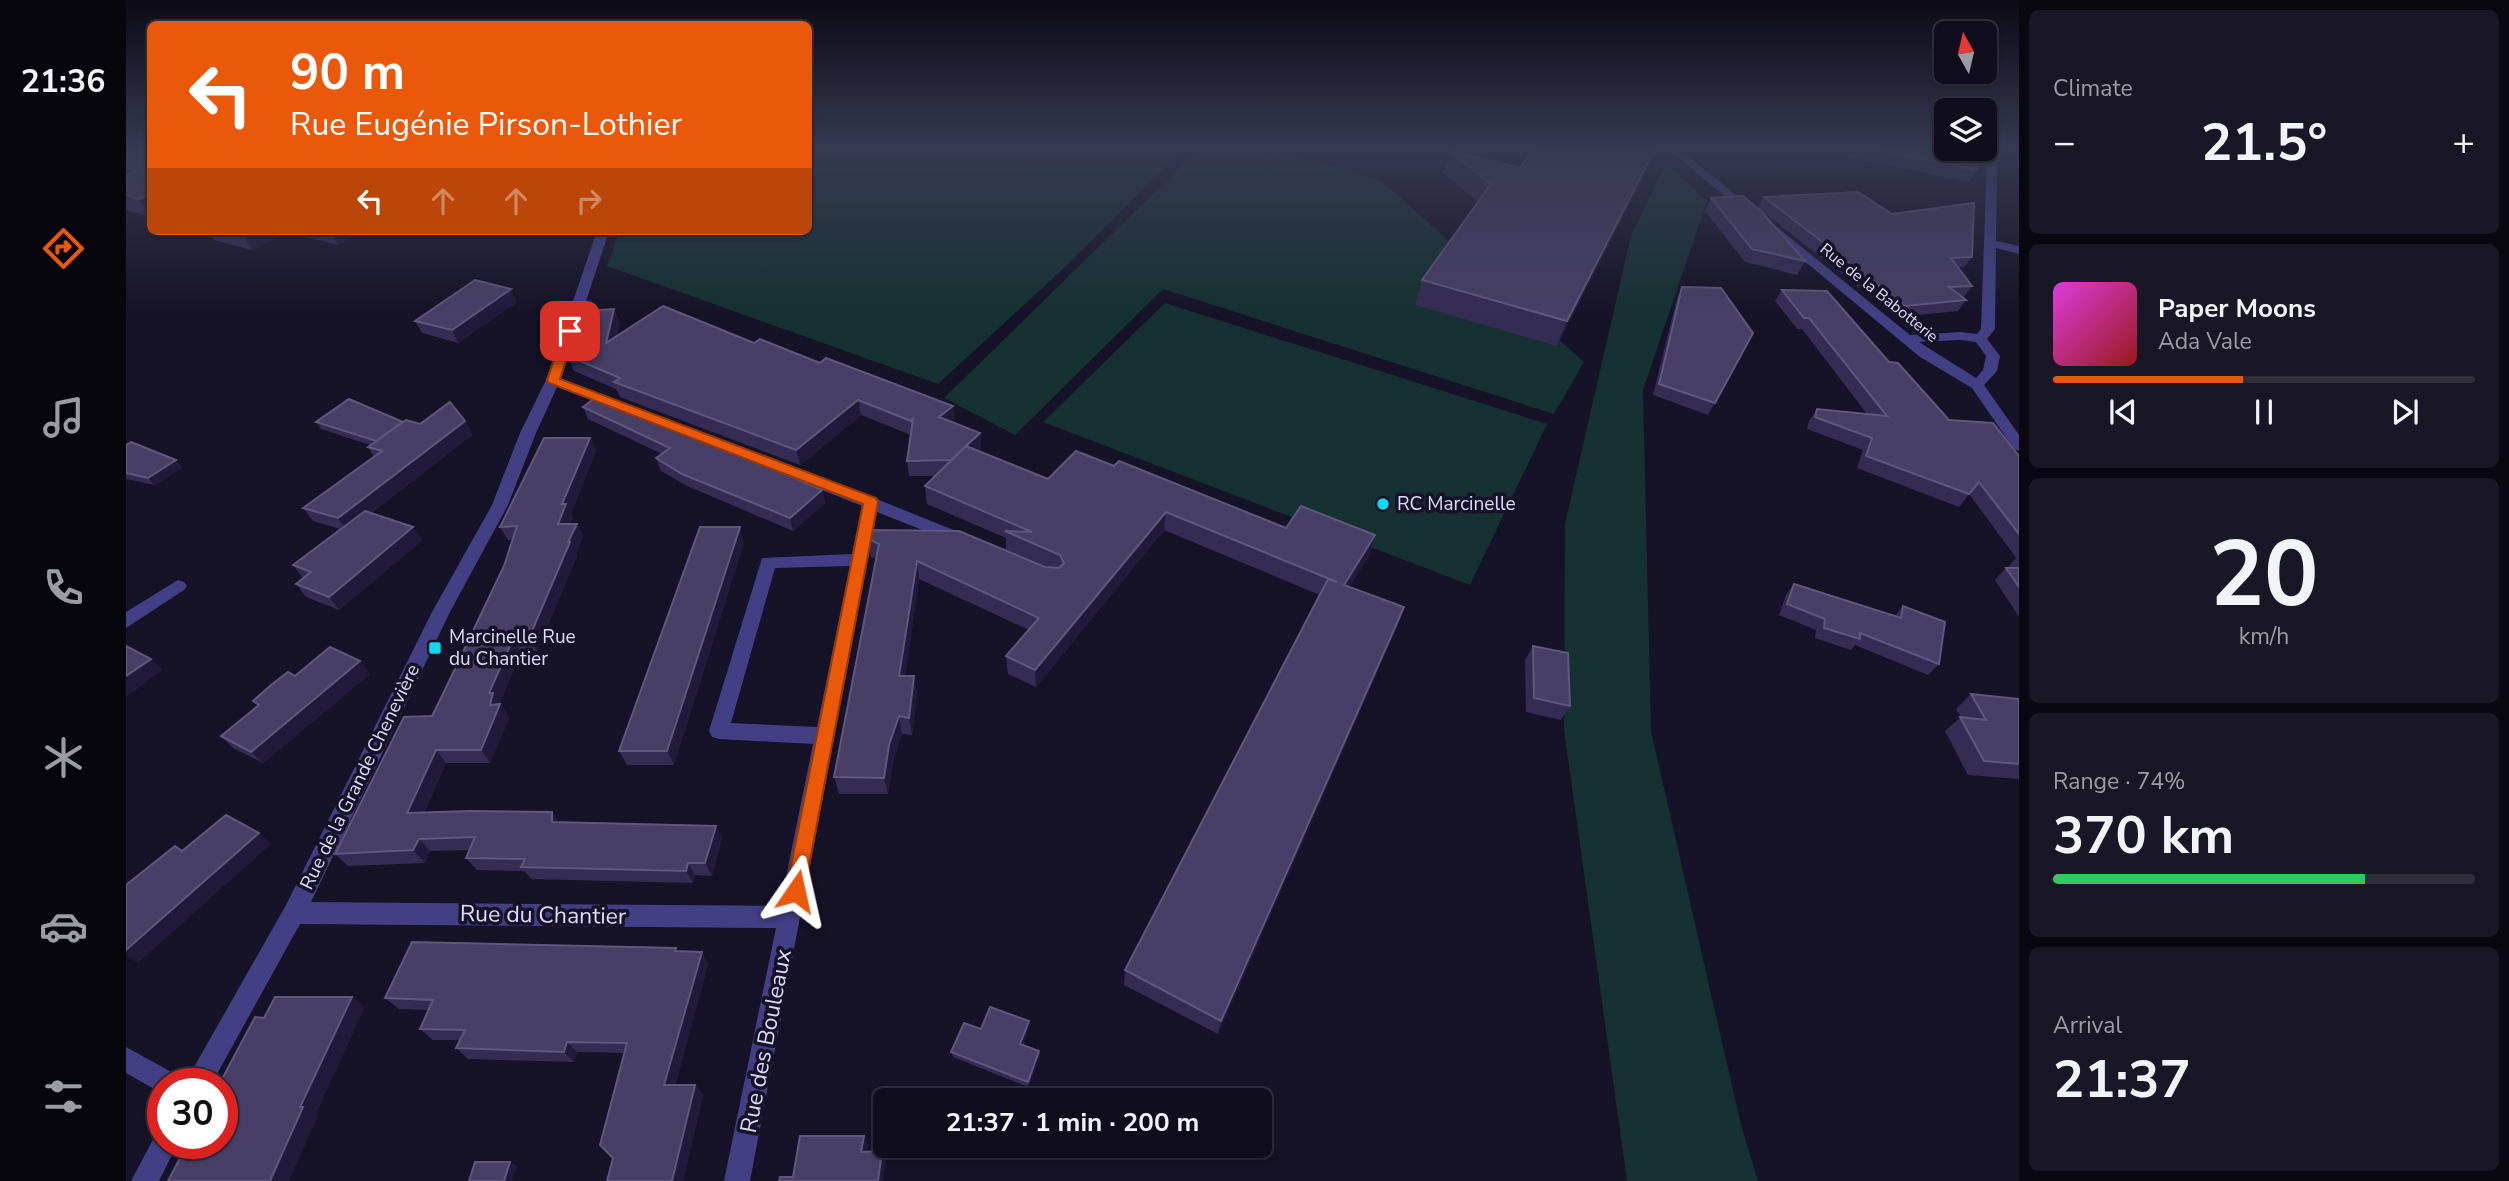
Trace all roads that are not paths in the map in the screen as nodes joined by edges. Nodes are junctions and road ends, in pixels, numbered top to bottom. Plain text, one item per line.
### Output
1 (1741, 204) edge
2 (1991, 204) edge
3 (602, 235) edge
4 (1990, 243) junction
5 (2019, 250) edge
6 (1907, 339) junction
7 (1980, 339) junction
8 (553, 380) junction
9 (1977, 385) junction
10 (629, 410) edge
11 (2019, 446) edge
12 (744, 453) edge
13 (871, 502) junction
14 (980, 548) edge
15 (860, 560) junction
16 (178, 586) dead end
17 (126, 621) edge
18 (826, 736) junction
19 (295, 913) junction
20 (791, 917) junction
21 (126, 1059) edge
22 (207, 1068) edge
23 (147, 1072) edge
24 (156, 1159) edge
25 (144, 1181) edge
26 (737, 1181) edge

1 - 6 street, Rue de la Babotterie
2 - 4 street
3 - 8 street, Rue de la Grande Chenevière
4 - 5 street
4 - 7 street
6 - 7 street
6 - 9 street, Rue de la Babotterie
7 - 9 street
8 - 10 street
8 - 19 street, Rue de la Grande Chenevière
9 - 11 street, Rue de la Babotterie
12 - 13 street
13 - 14 street
13 - 15 street, Rue des Bouleaux
15 - 18 street, Rue des Bouleaux
15 - 18 street
16 - 17 street
18 - 20 street, Rue des Bouleaux
19 - 20 street, Rue du Chantier
19 - 22 street, Rue de la Grande Chenevière
20 - 26 street, Rue des Bouleaux
21 - 23 street
24 - 25 street

